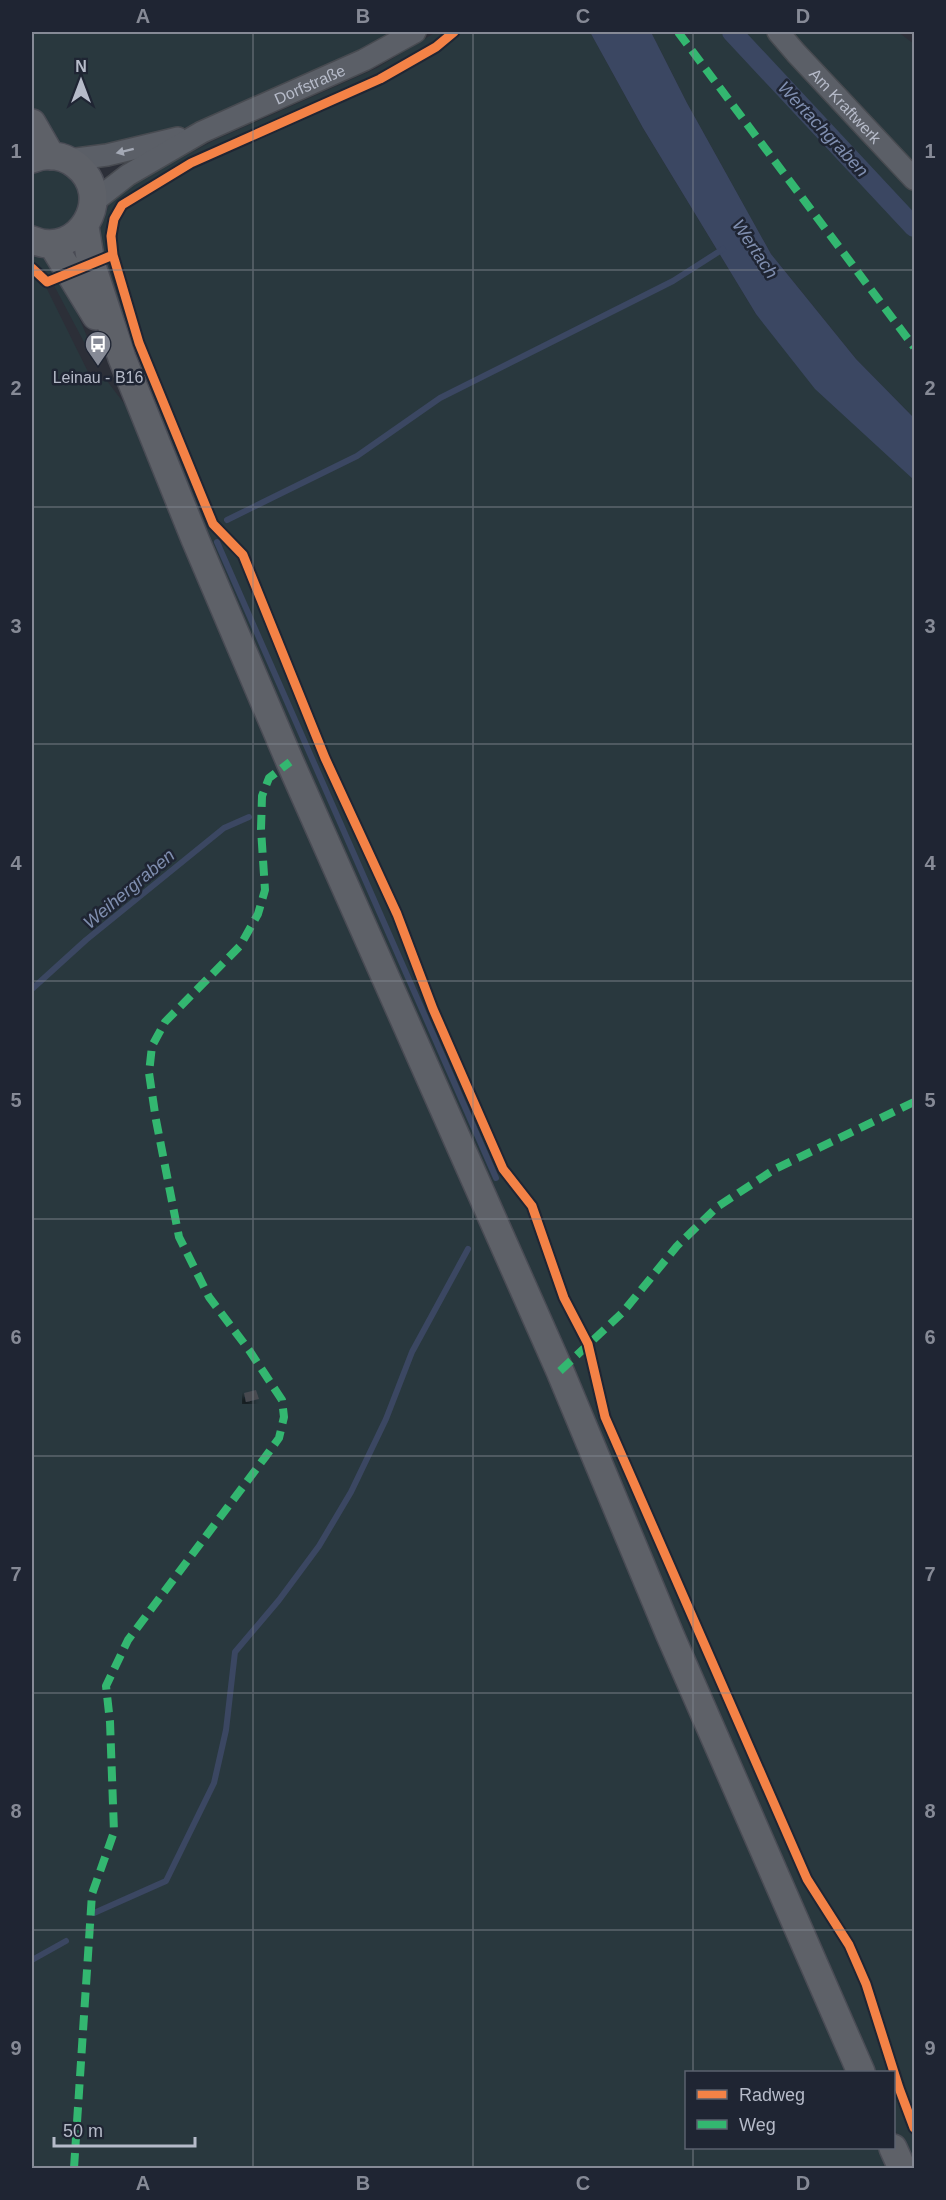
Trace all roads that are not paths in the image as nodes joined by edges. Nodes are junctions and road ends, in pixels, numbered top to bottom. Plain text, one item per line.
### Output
1 (415, 32) edge
2 (778, 32) edge
3 (32, 123) edge
4 (202, 132) junction
5 (50, 158) edge
6 (915, 179) edge
7 (89, 215) junction
8 (42, 242) edge
9 (122, 358) junction
10 (860, 2071) edge
11 (893, 2149) edge
12 (902, 2169) edge

1 - 4 street, Dorfstraße
2 - 6 street, Am Kraftwerk
3 - 5 main road
4 -> 5 street
4 - 7 street
5 - 7 main road
7 - 8 main road
7 - 9 main road
8 - 9 main road
9 - 10 main road
11 - 12 main road

